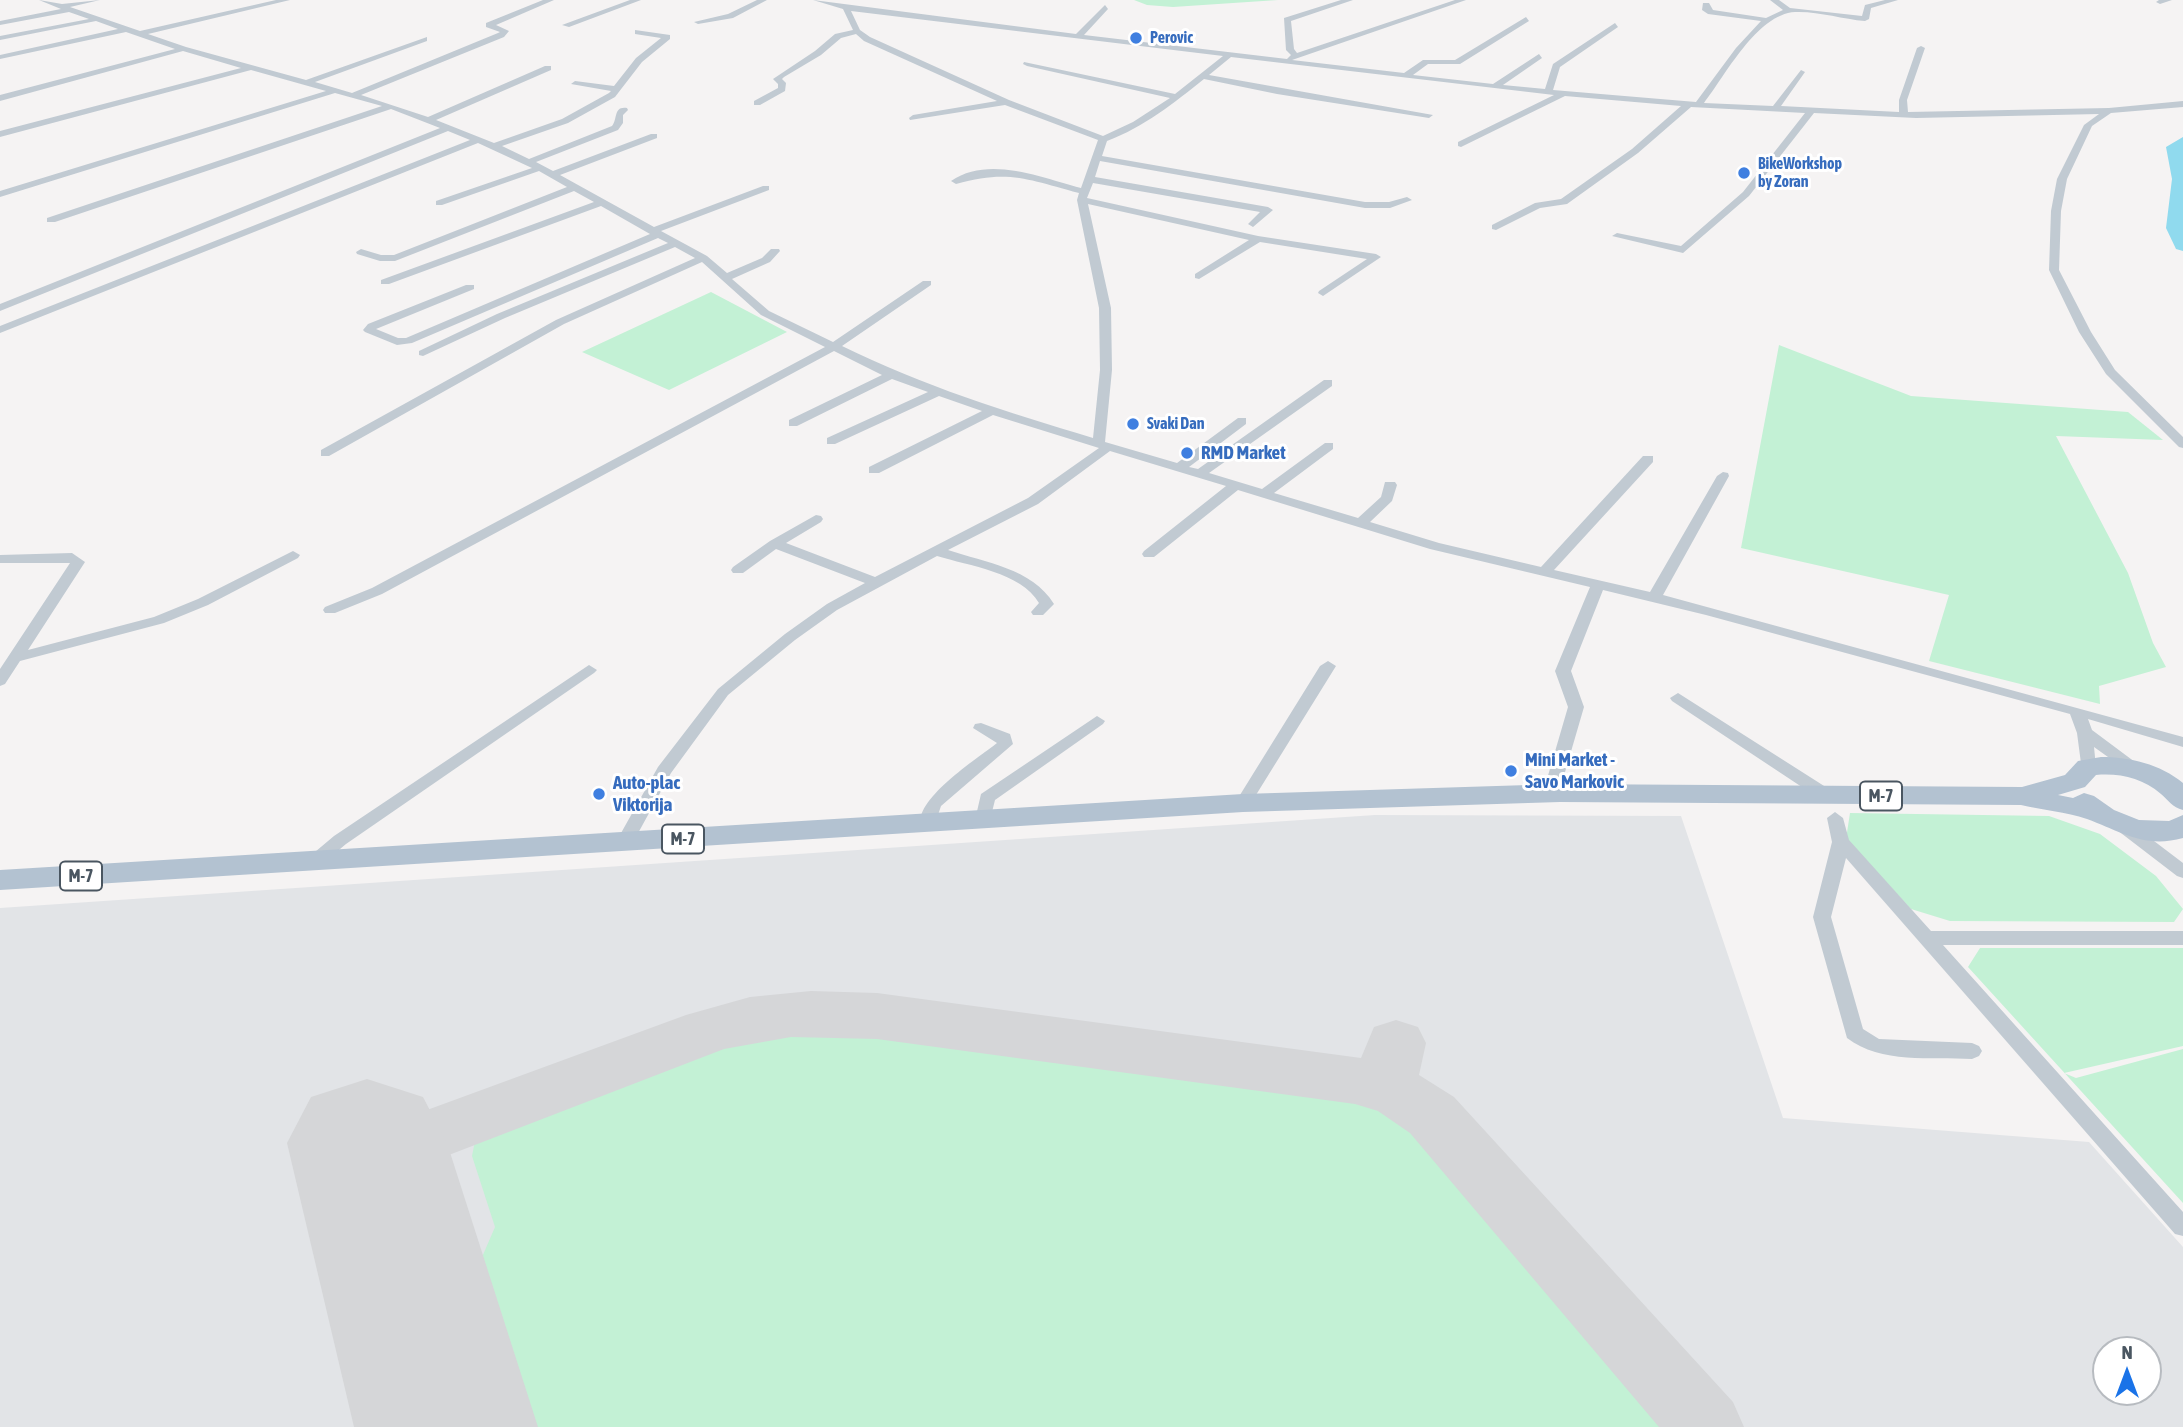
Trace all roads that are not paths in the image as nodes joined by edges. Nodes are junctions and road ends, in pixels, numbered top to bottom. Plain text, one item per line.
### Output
1 (96, 0) edge
2 (286, 0) edge
3 (550, 0) edge
4 (637, 0) edge
5 (763, 0) edge
6 (817, 0) edge
7 (1349, 0) edge
8 (1462, 0) edge
9 (1774, 0) edge
10 (1894, 0) edge
11 (42, 3) edge
12 (1836, 4) dead end
13 (1865, 4) edge
14 (908, 5) dead end
15 (1706, 5) dead end
16 (1105, 7) dead end
17 (65, 8) junction
18 (846, 8) junction
19 (1788, 10) junction
20 (1811, 12) junction
21 (891, 13) junction
22 (95, 19) junction
23 (1526, 19) dead end
24 (1767, 20) junction
25 (698, 22) dead end
26 (0, 23) edge
27 (566, 25) dead end
28 (1615, 25) dead end
29 (124, 30) junction
30 (857, 31) junction
31 (638, 32) dead end
32 (137, 35) junction
33 (1079, 35) junction
34 (0, 38) edge
35 (424, 39) dead end
36 (1921, 48) dead end
37 (183, 50) junction
38 (1232, 53) junction
39 (1296, 56) junction
40 (1539, 56) dead end
41 (0, 57) edge
42 (1285, 60) junction
43 (1027, 64) dead end
44 (252, 67) junction
45 (548, 68) dead end
46 (1801, 72) dead end
47 (591, 76) dead end
48 (1202, 76) junction
49 (1406, 76) junction
50 (308, 82) junction
51 (575, 84) dead end
52 (619, 87) junction
53 (1495, 87) junction
54 (337, 90) junction
55 (1548, 93) junction
56 (1562, 94) junction
57 (353, 95) junction
58 (1174, 96) junction
59 (0, 98) edge
60 (1006, 102) junction
61 (757, 103) dead end
62 (2183, 104) edge
63 (1693, 105) junction
64 (391, 106) junction
65 (1775, 109) junction
66 (624, 110) dead end
67 (1811, 111) junction
68 (2051, 111) junction
69 (2109, 111) junction
70 (1904, 114) junction
71 (1429, 115) dead end
72 (913, 118) dead end
73 (429, 120) junction
74 (2088, 125) junction
75 (449, 128) junction
76 (0, 134) edge
77 (654, 136) dead end
78 (1103, 139) junction
79 (477, 140) junction
80 (1461, 144) dead end
81 (494, 146) junction
82 (1096, 158) junction
83 (529, 162) junction
84 (540, 169) junction
85 (552, 175) junction
86 (1088, 179) junction
87 (956, 181) dead end
88 (573, 188) junction
89 (766, 188) dead end
90 (0, 194) edge
91 (1083, 196) junction
92 (1407, 200) dead end
93 (439, 203) dead end
94 (599, 203) junction
95 (51, 220) dead end
96 (1253, 224) dead end
97 (1496, 227) dead end
98 (655, 232) junction
99 (1617, 236) dead end
100 (1258, 239) junction
101 (676, 243) junction
102 (775, 251) dead end
103 (361, 253) dead end
104 (703, 258) junction
105 (1199, 276) dead end
106 (727, 277) junction
107 (385, 282) dead end
108 (927, 283) dead end
109 (470, 287) dead end
110 (1323, 293) dead end
111 (486, 307) junction
112 (0, 308) edge
113 (501, 316) junction
114 (0, 330) edge
115 (832, 348) junction
116 (423, 353) dead end
117 (891, 374) junction
118 (1328, 383) dead end
119 (938, 392) junction
120 (992, 411) junction
121 (1242, 421) dead end
122 (793, 424) dead end
123 (831, 441) dead end
124 (1104, 444) junction
125 (2183, 444) edge
126 (1329, 446) dead end
127 (325, 453) dead end
128 (1648, 459) dead end
129 (1180, 467) junction
130 (874, 470) dead end
131 (1201, 473) junction
132 (1723, 477) dead end
133 (1236, 485) junction
134 (1390, 485) dead end
135 (1265, 493) junction
136 (816, 519) dead end
137 (1361, 523) junction
138 (775, 544) junction
139 (937, 551) junction
140 (1149, 554) dead end
141 (293, 555) dead end
142 (0, 559) edge
143 (738, 570) dead end
144 (1544, 572) junction
145 (876, 582) junction
146 (1598, 585) junction
147 (1654, 598) junction
148 (330, 610) dead end
149 (1038, 612) dead end
150 (16, 658) junction
151 (1328, 666) dead end
152 (589, 670) dead end
153 (0, 681) edge
154 (1678, 698) dead end
155 (2077, 711) junction
156 (1097, 721) dead end
157 (981, 728) dead end
158 (2085, 733) junction
159 (2183, 742) edge
160 (2135, 768) junction
161 (2082, 774) junction
162 (1560, 793) junction
163 (2021, 796) junction
164 (1243, 803) junction
165 (1831, 807) junction
166 (2180, 810) edge
167 (2095, 812) junction
168 (983, 820) junction
169 (928, 823) junction
170 (2121, 825) junction
171 (625, 842) junction
172 (1841, 842) junction
173 (314, 862) junction
174 (2183, 872) edge
175 (0, 880) edge
176 (1926, 938) junction
177 (2183, 938) edge
178 (1972, 1051) dead end
179 (2183, 1227) edge

1 - 17 street
2 - 32 street
3 - 57 street
4 - 27 street
5 - 25 street
6 - 18 street
7 - 39 street
8 - 39 street
9 - 19 street
10 - 13 street
11 - 17 street
12 - 20 street
13 - 20 street
14 - 21 street
15 - 24 street
16 - 33 street
17 - 22 street
17 - 26 street
18 - 21 street
18 - 30 street
19 - 20 street
19 - 24 street
21 - 33 street
22 - 29 street
22 - 34 street
23 - 49 street
24 - 63 street
28 - 55 street
29 - 32 street
29 - 41 street
30 - 60 street
30 - 61 street
31 - 52 street
32 - 37 street
33 - 38 street
35 - 50 street
36 - 70 street
37 - 44 street
37 - 59 street
38 - 42 street
38 - 48 street
39 - 42 street
40 - 53 street
42 - 49 street
43 - 58 street
44 - 50 street
44 - 76 street
45 - 73 street
46 - 65 street
47 - 52 street
48 - 58 street
48 - 71 street
49 - 53 street
50 - 54 street
51 - 52 street
52 - 81 street
53 - 55 street
54 - 57 street
54 - 90 street
55 - 56 street
56 - 63 street
56 - 80 street
57 - 64 street
58 - 78 street
60 - 72 street
60 - 78 street
62 - 69 street
63 - 65 street
63 - 97 street
64 - 73 street
64 - 95 street
65 - 67 street
66 - 83 street
67 - 70 street
67 - 99 street
68 - 69 street
68 - 70 street
68 - 74 street
69 - 74 street
73 - 75 street
74 - 125 street
75 - 79 street
75 - 112 street
77 - 85 street
78 - 82 street
79 - 81 street
79 - 114 street
81 - 83 street
82 - 86 street
82 - 92 street
83 - 84 street
84 - 85 street
84 - 93 street
85 - 88 street
86 - 91 street
86 - 96 street
87 - 91 street
88 - 94 street
88 - 103 street
89 - 98 street
91 - 100 street
91 - 124 street
94 - 98 street
94 - 107 street
98 - 101 street
98 - 111 street
100 - 105 street
100 - 110 street
101 - 104 street
101 - 113 street
102 - 106 street
104 - 106 street
104 - 127 street
106 - 115 street
108 - 115 street
109 - 111 street
111 - 113 street
113 - 116 street
115 - 117 street
115 - 148 street
117 - 119 street
117 - 122 street
118 - 131 street
119 - 120 street
119 - 123 street
120 - 124 street
120 - 130 street
121 - 129 street
124 - 129 street
124 - 139 street
126 - 135 street
128 - 144 street
129 - 131 street
131 - 133 street
132 - 147 street
133 - 135 street
133 - 140 street
134 - 137 street
135 - 137 street
136 - 138 street
137 - 144 street
138 - 143 street
138 - 145 street
139 - 145 street
139 - 149 street
141 - 150 street
142 - 150 street
144 - 146 street
145 - 171 street
146 - 147 street
146 - 162 street
147 - 155 street
150 - 153 street
151 - 164 street
152 - 173 street
154 - 165 street
155 - 158 street
155 - 159 street
156 - 168 street
157 - 169 street
158 - 160 street
158 - 161 street
160 - 161 main road, M-7
160 - 166 main road, M-7
161 - 163 main road, M-7
161 - 167 main road, M-7
162 - 164 main road, M-7
162 - 165 main road, M-7
163 - 165 main road, M-7
163 - 167 main road, M-7
164 - 168 main road, M-7
165 - 172 street
166 - 170 main road, M-7
167 - 170 main road, M-7
168 - 169 main road, M-7
169 - 171 main road, M-7
170 - 174 street
171 - 173 main road, M-7
172 - 176 street
172 - 178 street
173 - 175 main road, M-7
176 - 177 street
176 - 179 street

